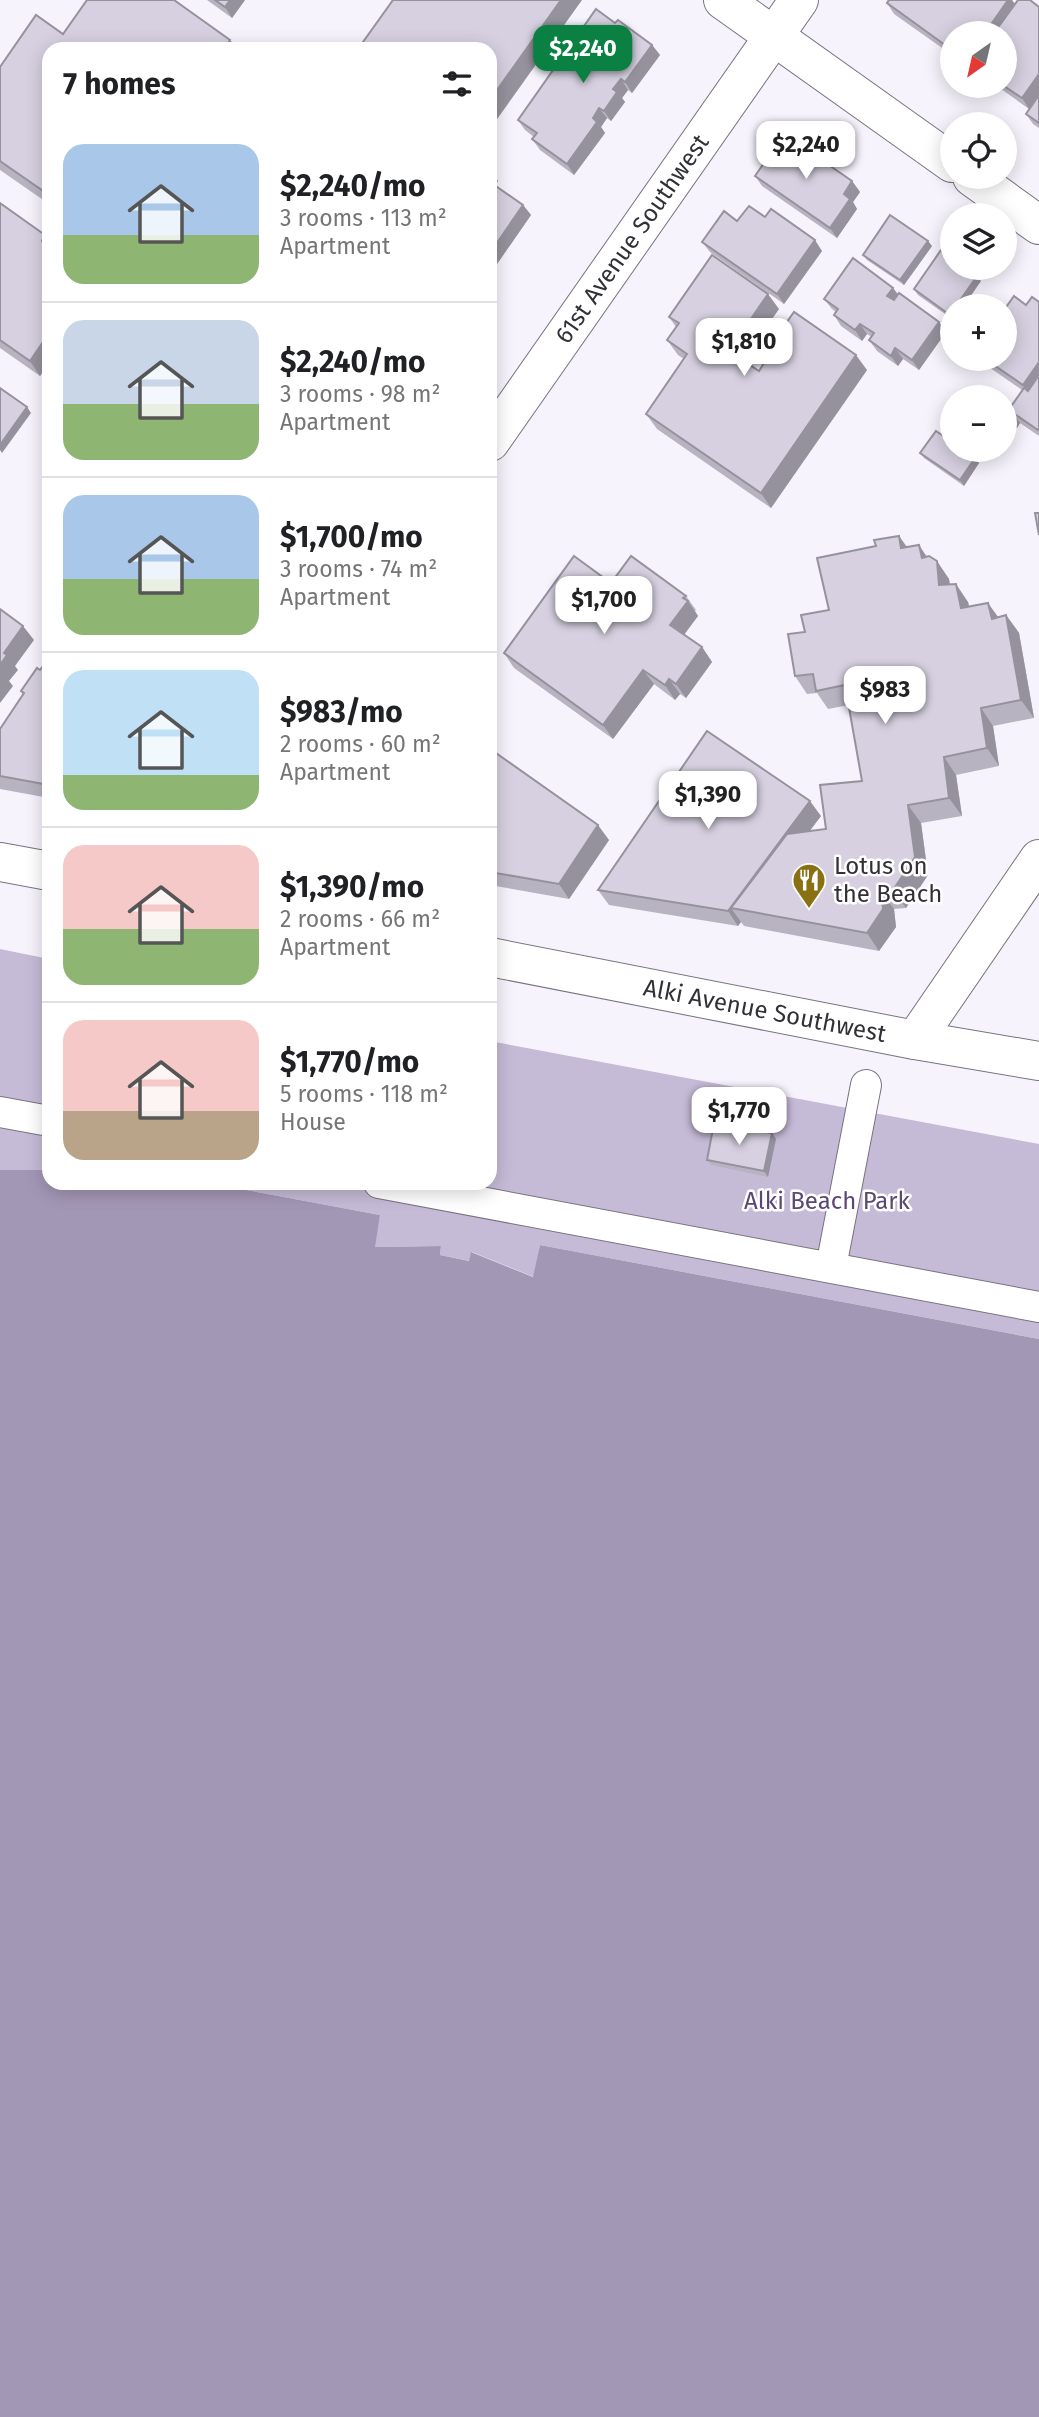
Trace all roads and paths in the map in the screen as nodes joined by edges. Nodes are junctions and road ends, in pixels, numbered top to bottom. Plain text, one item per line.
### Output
1 (723, 0) edge
2 (799, 0) edge
3 (774, 35) junction
4 (940, 154) edge
5 (989, 189) edge
6 (1039, 225) edge
7 (497, 432) edge
8 (1039, 859) edge
9 (0, 862) edge
10 (42, 870) edge
11 (497, 958) edge
12 (915, 1040) junction
13 (1039, 1061) edge
14 (866, 1084) dead end
15 (0, 1112) edge
16 (42, 1120) edge
17 (416, 1190) edge
18 (831, 1268) junction
19 (1039, 1307) edge

1 - 3 street
2 - 3 street, 61st Avenue Southwest
3 - 4 street
3 - 7 street, 61st Avenue Southwest
5 - 6 street
8 - 12 street
9 - 10 street
11 - 12 street, Alki Avenue Southwest
12 - 13 street, Alki Avenue Southwest
14 - 18 street
15 - 16 street
17 - 18 street
18 - 19 street

